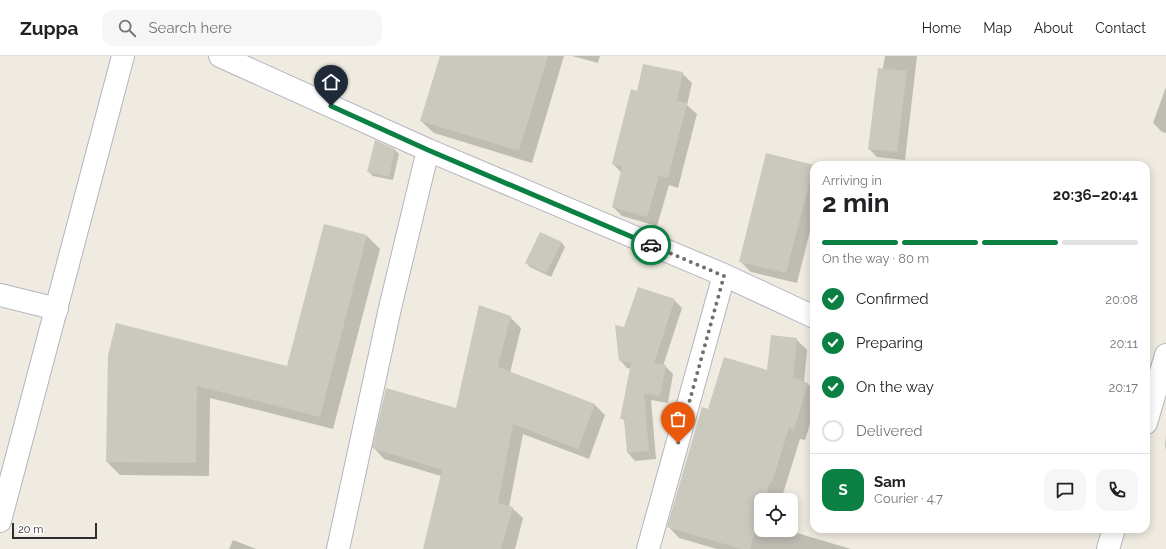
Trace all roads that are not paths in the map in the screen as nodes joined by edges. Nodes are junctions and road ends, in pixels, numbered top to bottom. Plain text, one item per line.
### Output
1 (123, 56) edge
2 (220, 56) edge
3 (428, 150) junction
4 (724, 276) junction
5 (0, 295) edge
6 (57, 309) junction
7 (810, 314) edge
8 (1166, 356) edge
9 (1156, 396) edge
10 (1150, 412) edge
11 (0, 521) edge
12 (1113, 533) edge
13 (338, 549) edge
14 (648, 549) edge
15 (1108, 549) edge

1 - 6 street
2 - 3 street
3 - 4 street
3 - 13 street
4 - 7 street
4 - 14 street
5 - 6 street
6 - 11 street
8 - 9 street
9 - 10 street
12 - 15 street

